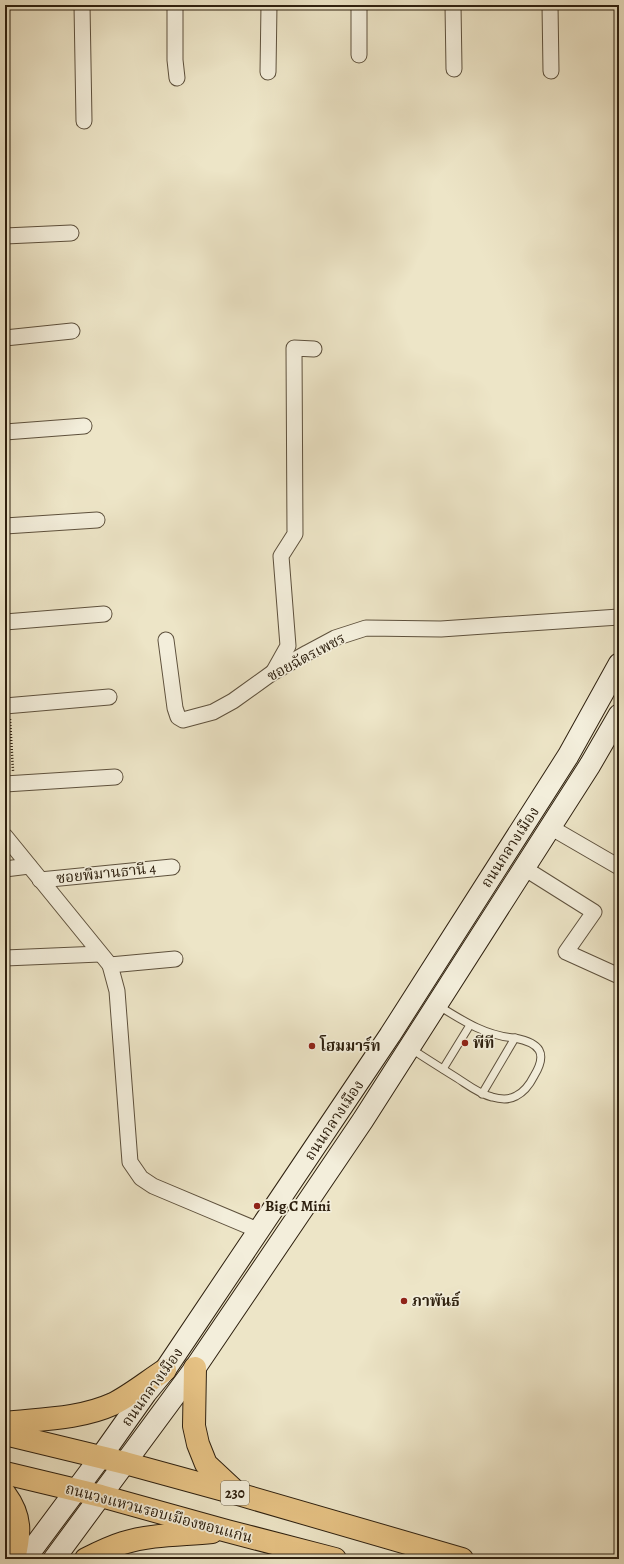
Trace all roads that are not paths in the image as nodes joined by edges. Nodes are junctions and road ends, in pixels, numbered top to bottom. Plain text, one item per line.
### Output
1 (82, 5) edge
2 (176, 5) edge
3 (269, 5) edge
4 (358, 5) edge
5 (453, 5) edge
6 (550, 5) edge
7 (359, 55) dead end
8 (454, 69) dead end
9 (551, 71) dead end
10 (268, 72) dead end
11 (177, 78) dead end
12 (84, 121) dead end
13 (71, 233) dead end
14 (5, 236) edge
15 (72, 332) dead end
16 (5, 338) edge
17 (314, 348) dead end
18 (84, 426) dead end
19 (5, 432) edge
20 (97, 520) dead end
21 (5, 526) edge
22 (104, 614) dead end
23 (619, 617) edge
24 (5, 622) edge
25 (166, 640) dead end
26 (619, 664) edge
27 (272, 673) junction
28 (109, 697) dead end
29 (7, 706) edge
30 (619, 715) edge
31 (115, 778) dead end
32 (9, 784) edge
33 (550, 827) junction
34 (5, 836) edge
35 (29, 866) junction
36 (172, 867) dead end
37 (619, 867) edge
38 (5, 868) edge
39 (524, 868) junction
40 (40, 880) junction
41 (5, 958) edge
42 (175, 959) dead end
43 (105, 960) junction
44 (619, 976) edge
45 (437, 1005) junction
46 (470, 1025) junction
47 (390, 1035) junction
48 (515, 1038) junction
49 (410, 1048) junction
50 (443, 1069) junction
51 (482, 1094) junction
52 (260, 1231) junction
53 (196, 1368) junction
54 (165, 1370) junction
55 (5, 1423) edge
56 (5, 1434) edge
57 (100, 1458) junction
58 (125, 1464) junction
59 (5, 1474) edge
60 (76, 1490) junction
61 (5, 1494) edge
62 (238, 1494) junction
63 (101, 1496) junction
64 (227, 1531) junction
65 (14, 1559) edge
66 (25, 1559) edge
67 (54, 1559) edge
68 (86, 1559) edge
69 (335, 1559) edge
70 (462, 1559) edge

1 - 12 street
2 - 11 street
3 - 10 street
4 - 7 street
5 - 8 street
6 - 9 street
13 - 14 street
15 - 16 street
17 - 27 street
18 - 19 street
20 - 21 street
22 - 24 street
23 - 27 street, ซอยฉัตรเพชร
25 - 27 street, ซอยฉัตรเพชร
26 - 47 main road, ถนนกลางเมือง
28 - 29 street
30 - 33 main road, ถนนกลางเมือง
31 - 32 street
33 - 37 street
33 - 39 main road, ถนนกลางเมือง
34 - 35 street
35 - 38 street
35 - 40 street
36 - 40 street, ซอยพิมานธานี 4
39 - 44 street
39 - 45 main road, ถนนกลางเมือง
40 - 43 street
41 - 43 street
42 - 43 street
43 - 52 street
45 - 46 lane
45 - 49 main road, ถนนกลางเมือง
46 - 48 lane
46 - 50 lane
47 - 49 main road
47 - 52 main road, ถนนกลางเมือง
48 - 51 lane
48 - 51 lane
49 - 50 lane
49 - 53 main road, ถนนกลางเมือง
50 - 51 lane
52 - 54 main road, ถนนกลางเมือง
53 - 58 main road, ถนนกลางเมือง
53 - 62 highway
54 - 55 highway
54 - 57 main road, ถนนกลางเมือง
56 - 57 highway, 230
57 - 58 highway, 230
57 - 60 main road, ถนนกลางเมือง
58 - 62 highway, 230
58 - 63 main road, ถนนกลางเมือง
59 - 60 highway, ถนนวงแหวนรอบเมืองขอนแก่น
60 - 63 highway, ถนนวงแหวนรอบเมืองขอนแก่น
60 - 66 main road, ถนนกลางเมือง
61 - 65 highway
62 - 70 highway, 230
63 - 64 highway, ถนนวงแหวนรอบเมืองขอนแก่น
63 - 67 main road, ถนนกลางเมือง
64 - 68 highway
64 - 69 highway, ถนนวงแหวนรอบเมืองขอนแก่น

